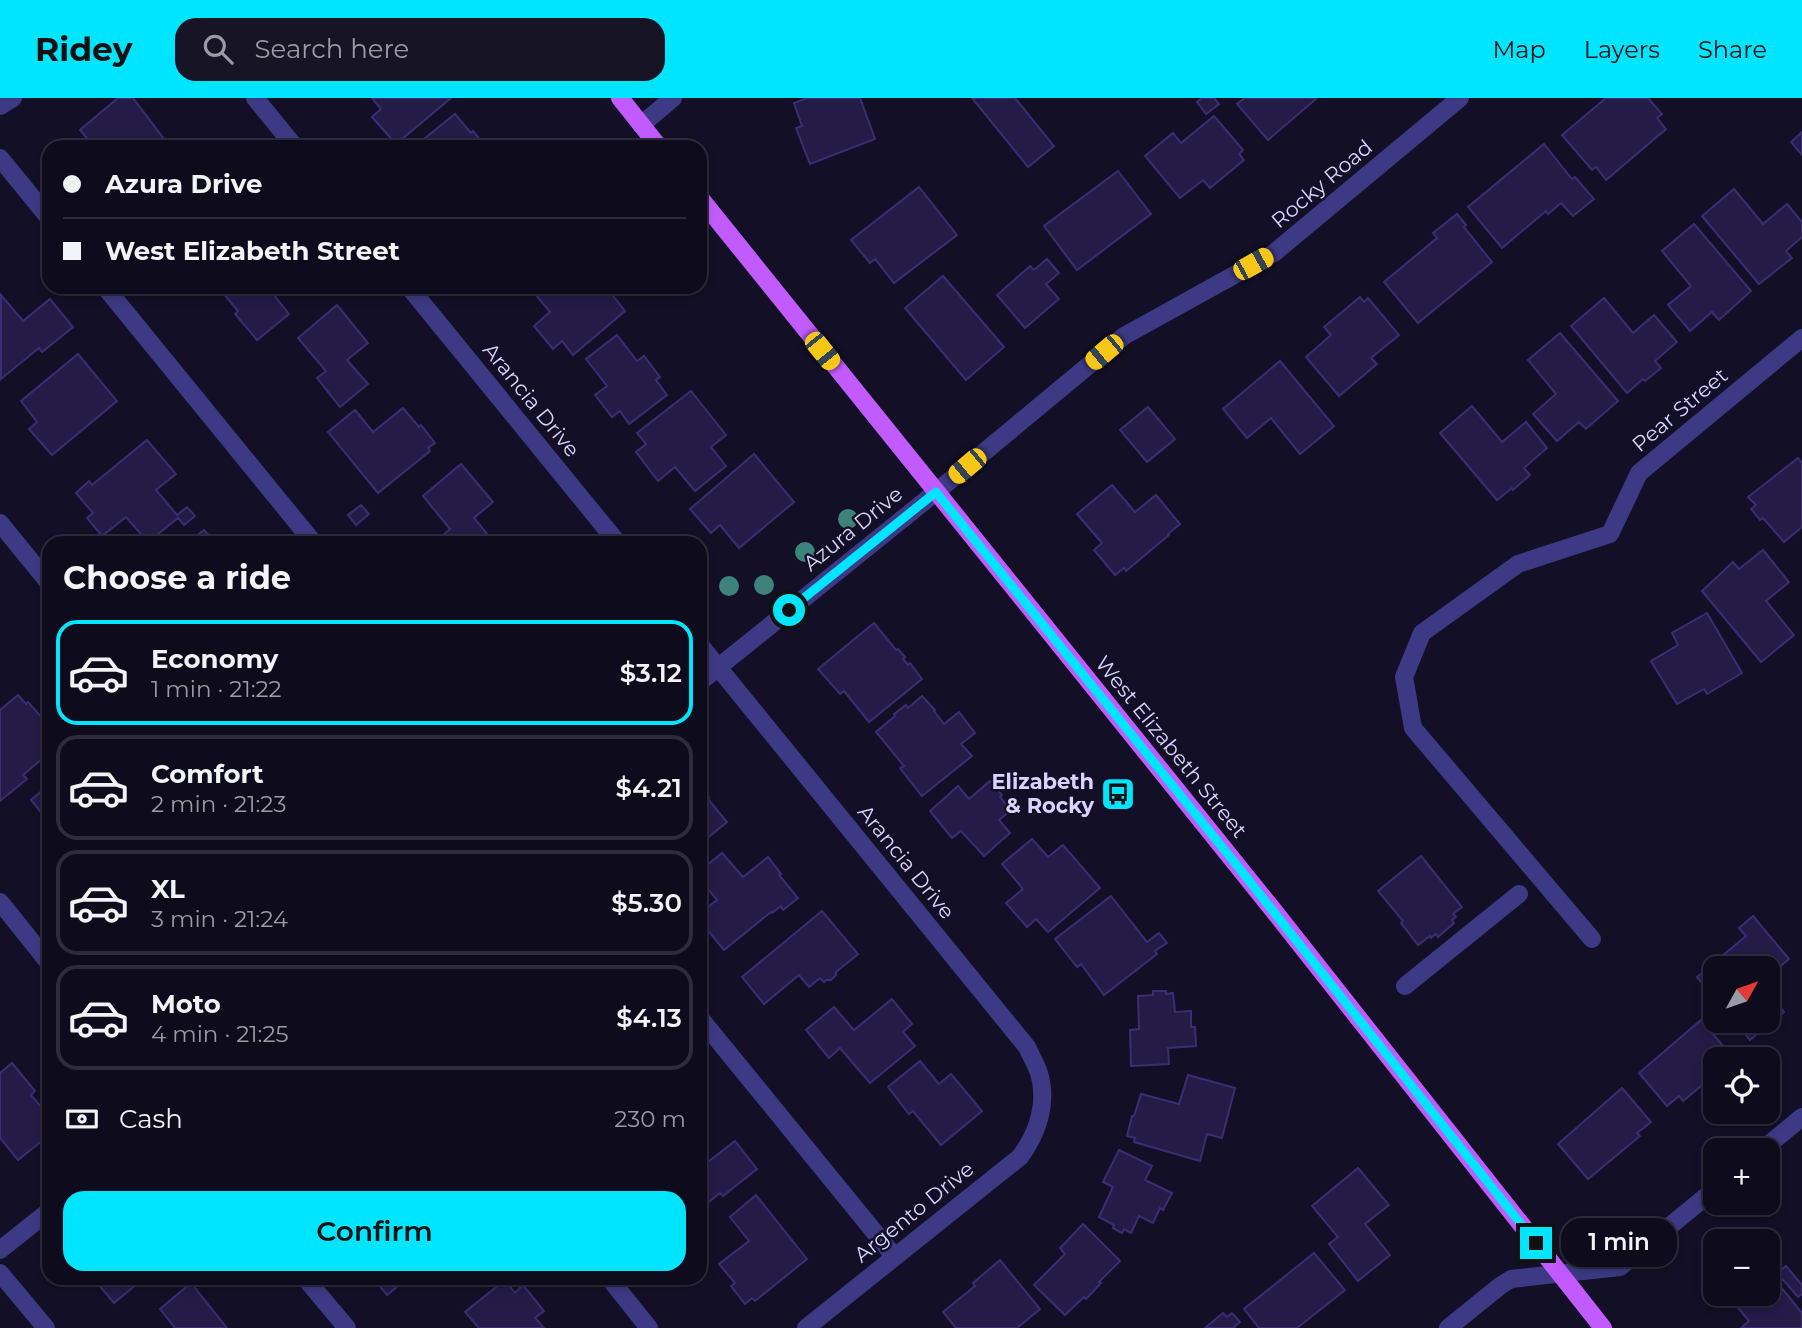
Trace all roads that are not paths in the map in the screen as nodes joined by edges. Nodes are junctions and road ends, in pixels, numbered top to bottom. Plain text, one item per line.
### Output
1 (12, 98) edge
2 (255, 98) edge
3 (620, 98) edge
4 (673, 98) edge
5 (1460, 98) edge
6 (0, 106) edge
7 (641, 125) junction
8 (289, 140) edge
9 (653, 140) edge
10 (0, 158) edge
11 (707, 207) edge
12 (42, 209) edge
13 (111, 294) edge
14 (415, 294) edge
15 (1802, 338) edge
16 (936, 492) junction
17 (0, 523) edge
18 (308, 536) edge
19 (612, 536) edge
20 (42, 574) edge
21 (707, 654) edge
22 (718, 667) junction
23 (707, 676) edge
24 (1519, 894) dead end
25 (0, 902) edge
26 (1592, 939) dead end
27 (42, 953) edge
28 (1405, 986) dead end
29 (707, 1027) edge
30 (1802, 1117) edge
31 (1039, 1123) joint
32 (1777, 1138) edge
33 (1703, 1199) edge
34 (42, 1217) edge
35 (0, 1250) edge
36 (894, 1256) junction
37 (0, 1273) edge
38 (1562, 1275) junction
39 (311, 1285) edge
40 (615, 1285) edge
41 (46, 1328) edge
42 (347, 1328) edge
43 (649, 1328) edge
44 (806, 1328) edge
45 (1448, 1328) edge
46 (1603, 1328) edge

1 - 6 street
2 - 8 street
3 - 7 main road
4 - 7 street
5 - 16 street, Rocky Road
7 - 9 main road
10 - 12 street
11 - 16 main road, West Elizabeth Street
13 - 18 street
14 - 19 street, Arancia Drive
15 - 26 street, Pear Street
16 - 22 street, Azura Drive
16 - 38 main road, West Elizabeth Street
17 - 20 street
21 - 22 street, Arancia Drive
22 - 23 street, Azura Drive
22 - 31 street, Arancia Drive
24 - 28 street
25 - 27 street
29 - 36 street
30 - 32 street
31 - 36 street, Argento Drive
33 - 38 street
34 - 35 street
36 - 44 street, Argento Drive
37 - 41 street
38 - 45 street
38 - 46 main road, West Elizabeth Street
39 - 42 street
40 - 43 street

